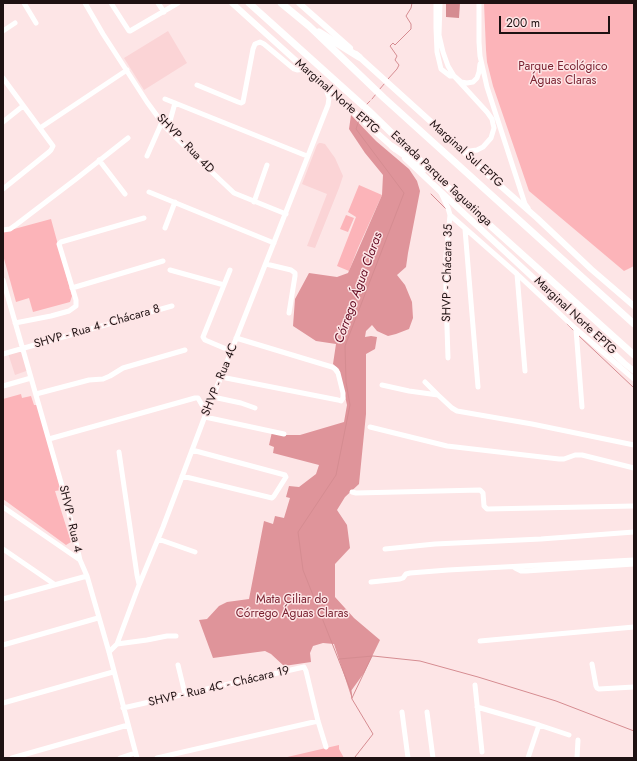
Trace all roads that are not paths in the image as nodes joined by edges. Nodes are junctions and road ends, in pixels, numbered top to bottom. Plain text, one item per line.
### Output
1 (24, 3) edge
2 (85, 3) edge
3 (111, 3) edge
4 (158, 3) edge
5 (178, 3) edge
6 (232, 3) edge
7 (249, 3) edge
8 (281, 3) edge
9 (299, 3) edge
10 (436, 3) edge
11 (440, 3) edge
12 (479, 3) edge
13 (164, 12) junction
14 (15, 23) dead end
15 (36, 23) dead end
16 (308, 26) junction
17 (3, 31) edge
18 (480, 56) junction
19 (360, 57) junction
20 (305, 69) junction
21 (127, 70) junction
22 (454, 76) junction
23 (3, 78) edge
24 (197, 86) dead end
25 (325, 87) junction
26 (165, 99) dead end
27 (175, 103) junction
28 (344, 103) junction
29 (328, 105) junction
30 (23, 106) junction
31 (3, 122) edge
32 (162, 122) junction
33 (40, 128) junction
34 (166, 128) junction
35 (128, 138) dead end
36 (393, 147) junction
37 (461, 149) junction
38 (147, 156) dead end
39 (307, 156) junction
40 (99, 160) junction
41 (267, 165) dead end
42 (444, 184) junction
43 (3, 189) edge
44 (439, 191) junction
45 (149, 192) dead end
46 (126, 194) dead end
47 (175, 202) junction
48 (254, 202) junction
49 (286, 214) junction
50 (450, 216) junction
51 (144, 218) dead end
52 (536, 218) junction
53 (165, 228) dead end
54 (465, 229) junction
55 (3, 230) edge
56 (274, 243) junction
57 (163, 261) dead end
58 (266, 264) junction
59 (170, 270) dead end
60 (230, 270) dead end
61 (517, 274) junction
62 (3, 280) edge
63 (224, 285) junction
64 (72, 288) junction
65 (6, 300) edge
66 (172, 306) dead end
67 (634, 306) edge
68 (289, 313) dead end
69 (15, 323) junction
70 (634, 324) edge
71 (576, 329) junction
72 (236, 338) junction
73 (22, 348) junction
74 (186, 350) dead end
75 (231, 351) junction
76 (3, 354) edge
77 (634, 355) edge
78 (448, 358) dead end
79 (525, 370) dead end
80 (634, 371) edge
81 (221, 376) junction
82 (31, 378) junction
83 (634, 379) edge
84 (425, 382) dead end
85 (382, 385) dead end
86 (3, 386) edge
87 (478, 387) dead end
88 (36, 394) junction
89 (438, 395) junction
90 (212, 397) junction
91 (582, 407) dead end
92 (208, 408) junction
93 (255, 408) dead end
94 (205, 417) junction
95 (370, 427) dead end
96 (284, 434) dead end
97 (49, 439) junction
98 (634, 445) edge
99 (192, 450) junction
100 (119, 452) dead end
101 (634, 468) edge
102 (182, 476) junction
103 (352, 492) dead end
104 (634, 506) edge
105 (3, 507) edge
106 (634, 532) edge
107 (158, 539) junction
108 (3, 549) edge
109 (385, 549) dead end
110 (195, 552) dead end
111 (80, 560) junction
112 (634, 560) edge
113 (634, 564) edge
114 (514, 567) junction
115 (87, 576) junction
116 (371, 582) dead end
117 (54, 584) junction
118 (139, 585) junction
119 (3, 599) edge
120 (98, 618) junction
121 (634, 627) edge
122 (176, 636) dead end
123 (480, 640) dead end
124 (117, 644) junction
125 (3, 645) edge
126 (109, 652) junction
127 (592, 664) dead end
128 (178, 665) dead end
129 (113, 672) junction
130 (475, 685) dead end
131 (634, 687) edge
132 (185, 694) junction
133 (3, 703) edge
134 (477, 707) junction
135 (123, 708) junction
136 (402, 712) dead end
137 (427, 712) dead end
138 (318, 721) junction
139 (128, 725) junction
140 (539, 725) junction
141 (569, 735) dead end
142 (578, 740) dead end
143 (326, 747) dead end
144 (482, 752) dead end
145 (136, 756) edge
146 (12, 758) edge
147 (120, 758) edge
148 (157, 758) edge
149 (408, 758) edge
150 (433, 758) edge
151 (528, 758) edge
152 (577, 758) edge

1 - 15 street
2 - 21 street, SHVP - Rua 4D
3 - 13 street
4 - 13 street
5 - 13 street
6 - 20 main road, Marginal Norte EPTG
7 - 42 highway, Estrada Parque Taguatinga
8 - 16 highway, Estrada Parque Taguatinga
9 - 19 main road, Marginal Sul EPTG
10 - 22 street
11 - 22 street
12 - 18 street
14 - 17 street
16 - 19 highway
16 - 70 highway, Estrada Parque Taguatinga
18 - 22 street
18 - 52 street
19 - 37 main road, Marginal Sul EPTG
20 - 24 street
20 - 25 main road, Marginal Norte EPTG
21 - 32 street, SHVP - Rua 4D
21 - 33 street
22 - 37 street
23 - 30 street
25 - 28 main road, Marginal Norte EPTG
25 - 29 street
26 - 27 street
27 - 34 street
27 - 39 street
28 - 29 street
28 - 36 main road, Marginal Norte EPTG
29 - 39 street, SHVP - Rua 4C
30 - 31 street
30 - 33 street
32 - 34 street, SHVP - Rua 4D
32 - 38 street
33 - 43 street
34 - 48 street, SHVP - Rua 4D
35 - 40 street
36 - 42 highway
36 - 44 main road, Marginal Norte EPTG
37 - 52 main road, Marginal Sul EPTG
39 - 49 street, SHVP - Rua 4C
40 - 46 street
40 - 55 street
41 - 48 street
42 - 77 highway, Estrada Parque Taguatinga
44 - 50 street, SHVP - Chácara 35
44 - 80 main road, Marginal Norte EPTG
45 - 47 street
47 - 53 street
47 - 56 street
48 - 49 street, SHVP - Rua 4D
49 - 56 street, SHVP - Rua 4C
50 - 54 street
50 - 78 street, SHVP - Chácara 35
51 - 64 street
52 - 67 main road, Marginal Sul EPTG
54 - 61 street
54 - 87 street, SHVP - Chácara 35
56 - 58 street, SHVP - Rua 4C
57 - 64 street
58 - 68 street
58 - 72 street, SHVP - Rua 4C
59 - 63 street
60 - 63 street
61 - 71 street
61 - 79 street
62 - 65 street, SHVP - Rua 4
63 - 75 street
64 - 69 street
65 - 69 street, SHVP - Rua 4
66 - 73 street, SHVP - Rua 4 - Chácara 8
69 - 73 street, SHVP - Rua 4
71 - 83 street
71 - 91 street
72 - 75 street, SHVP - Rua 4C
72 - 81 street
73 - 76 street, SHVP - Rua 4 - Chácara 8
73 - 82 street, SHVP - Rua 4
74 - 88 street
75 - 81 street, SHVP - Rua 4C
81 - 90 street, SHVP - Rua 4C
82 - 86 street
82 - 88 street, SHVP - Rua 4
84 - 89 street
85 - 89 street
88 - 97 street, SHVP - Rua 4
89 - 98 street
90 - 92 street, SHVP - Rua 4C
90 - 93 street
92 - 94 street, SHVP - Rua 4C
92 - 97 street
94 - 96 street
94 - 99 street, SHVP - Rua 4C
95 - 101 street
97 - 111 street, SHVP - Rua 4
99 - 102 street, SHVP - Rua 4C
99 - 102 street
100 - 118 street
102 - 107 street, SHVP - Rua 4C
103 - 104 street
105 - 111 street
106 - 109 street
107 - 110 street
107 - 118 street, SHVP - Rua 4C
108 - 117 street
111 - 115 street, SHVP - Rua 4
112 - 114 street
113 - 114 street
114 - 116 street
115 - 117 street
115 - 120 street, SHVP - Rua 4
117 - 119 street
118 - 124 street, SHVP - Rua 4C
120 - 125 street
120 - 126 street, SHVP - Rua 4
121 - 123 street
122 - 124 street
124 - 126 street, SHVP - Rua 4C
126 - 129 street, SHVP - Rua 4
127 - 131 street
128 - 132 street
129 - 133 street
129 - 135 street, SHVP - Rua 4
130 - 134 street
132 - 135 street, SHVP - Rua 4C - Chácara 19
132 - 138 street, SHVP - Rua 4C - Chácara 19
134 - 140 street
134 - 144 street
135 - 139 street, SHVP - Rua 4
136 - 149 street
137 - 150 street
138 - 143 street, SHVP - Rua 4C - Chácara 19
138 - 148 street
139 - 145 street, SHVP - Rua 4
139 - 146 street
140 - 141 street
140 - 151 street
142 - 152 street
145 - 147 street

